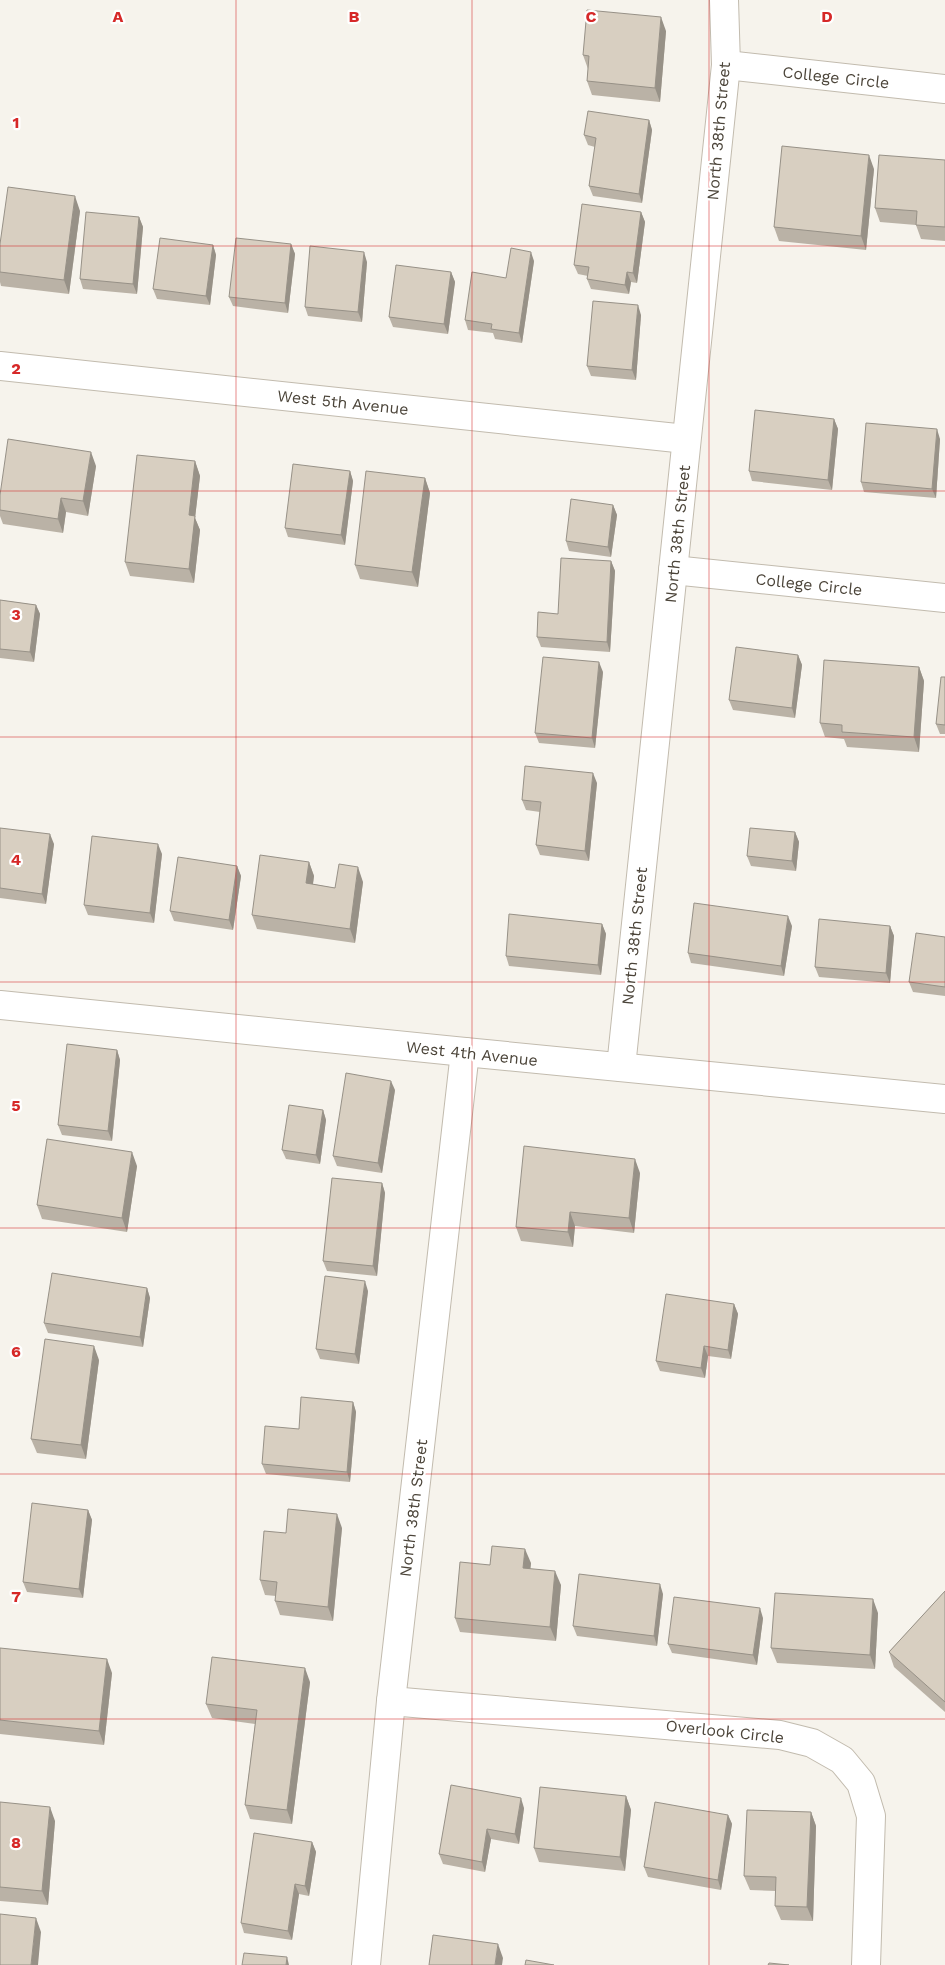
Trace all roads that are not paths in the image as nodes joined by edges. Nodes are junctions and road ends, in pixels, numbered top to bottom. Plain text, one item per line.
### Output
1 (724, 0) edge
2 (726, 66) junction
3 (945, 89) edge
4 (0, 366) edge
5 (686, 438) junction
6 (673, 570) junction
7 (945, 598) edge
8 (0, 1004) edge
9 (465, 1052) junction
10 (621, 1067) junction
11 (945, 1099) edge
12 (391, 1701) junction
13 (366, 1965) edge
14 (866, 1965) edge

1 - 2 street, North 38th Street
2 - 3 street, College Circle
2 - 5 street, North 38th Street
4 - 5 street, West 5th Avenue
5 - 6 street, North 38th Street
6 - 7 street, College Circle
6 - 10 street, North 38th Street
8 - 9 street, West 4th Avenue
9 - 10 street, West 4th Avenue
9 - 12 street, North 38th Street
10 - 11 street, West 4th Avenue
12 - 13 street, North 38th Street
12 - 14 street, Overlook Circle

